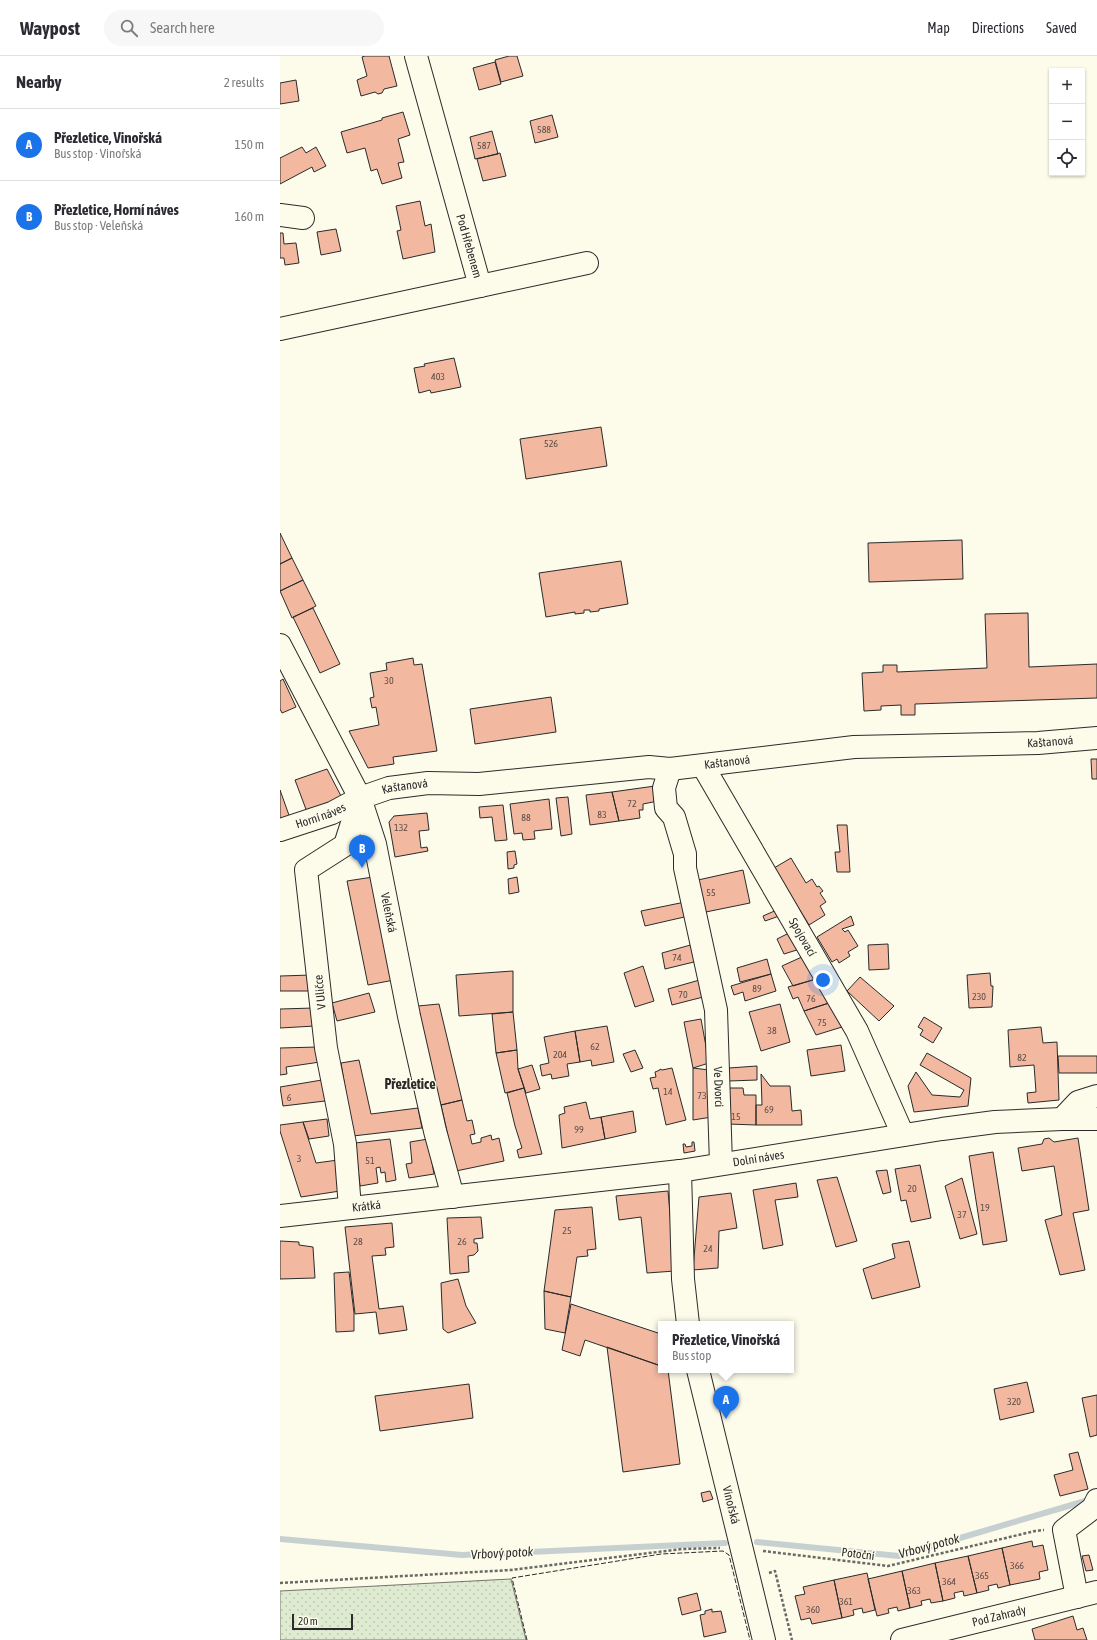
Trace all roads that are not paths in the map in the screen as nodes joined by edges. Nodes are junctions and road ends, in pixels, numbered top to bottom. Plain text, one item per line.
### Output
1 (416, 56) edge
2 (280, 215) edge
3 (303, 218) dead end
4 (587, 263) dead end
5 (480, 286) junction
6 (280, 329) edge
7 (280, 645) edge
8 (1097, 738) edge
9 (703, 766) junction
10 (670, 769) junction
11 (360, 798) junction
12 (280, 830) edge
13 (1097, 1096) edge
14 (1062, 1119) junction
15 (1097, 1120) edge
16 (903, 1135) junction
17 (721, 1164) junction
18 (680, 1171) junction
19 (453, 1197) junction
20 (350, 1208) junction
21 (280, 1216) edge
22 (688, 1321) edge
23 (699, 1373) edge
24 (1097, 1501) edge
25 (1087, 1594) edge
26 (974, 1631) edge
27 (764, 1640) edge
28 (902, 1640) edge

1 - 5 street, Pod Hřebenem
2 - 3 street
4 - 5 street
5 - 6 street, Pod Hřebenem
7 - 11 street, Veleňská
8 - 9 street, Kaštanová
9 - 10 street, Kaštanová
9 - 16 street, Spojovací
10 - 11 street, Kaštanová
10 - 17 street, Ve Dvorci
11 - 12 street, Horní náves
11 - 19 street, Veleňská
11 - 20 street, V Uličce
13 - 14 street
14 - 15 street, Dolní náves
14 - 16 street, Dolní náves
16 - 17 street, Dolní náves
17 - 18 street, Dolní náves
18 - 19 street, Dolní náves
18 - 22 street
19 - 20 street, Krátká
20 - 21 street, Krátká
23 - 27 street, Vinořská
24 - 25 street
25 - 26 street, Pod Zahrady
26 - 28 street, Pod Zahrady

